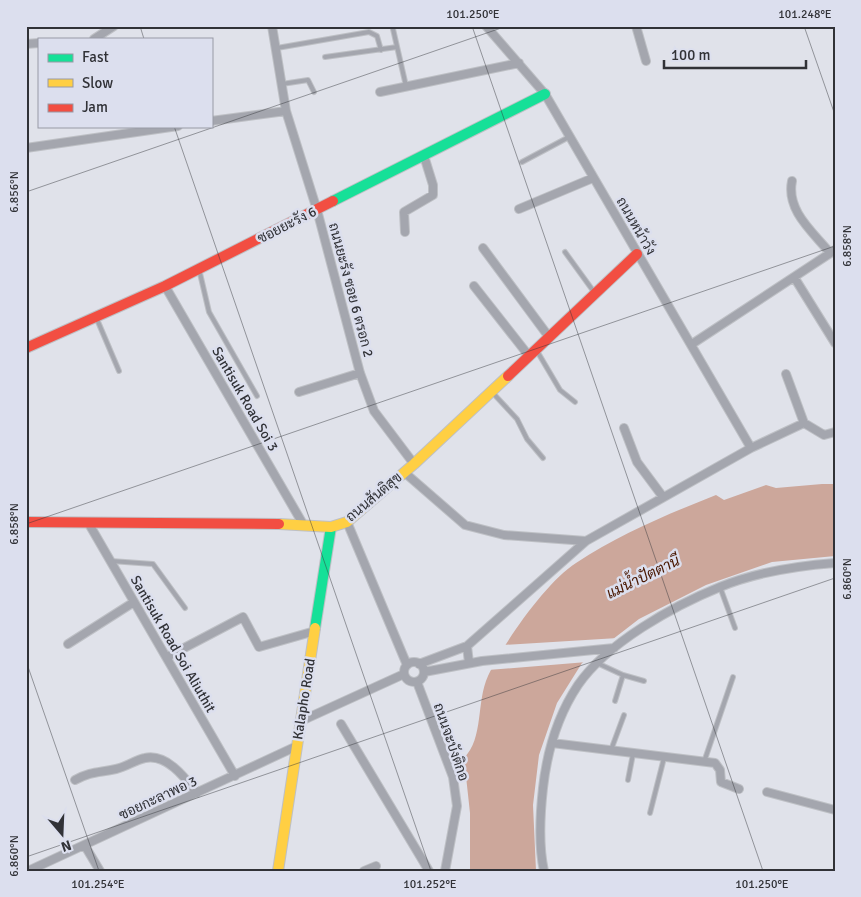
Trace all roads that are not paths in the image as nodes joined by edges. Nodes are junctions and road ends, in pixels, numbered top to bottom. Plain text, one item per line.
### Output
1 (114, 26) edge
2 (272, 26) edge
3 (486, 26) edge
4 (636, 26) edge
5 (393, 29) dead end
6 (96, 38) edge
7 (277, 48) junction
8 (396, 48) junction
9 (381, 50) junction
10 (325, 57) dead end
11 (646, 62) dead end
12 (519, 63) junction
13 (282, 84) junction
14 (406, 86) junction
15 (314, 92) dead end
16 (380, 92) dead end
17 (545, 94) junction
18 (286, 111) junction
19 (212, 122) edge
20 (164, 128) edge
21 (570, 137) junction
22 (26, 148) edge
23 (424, 156) junction
24 (522, 162) dead end
25 (593, 178) junction
26 (792, 181) dead end
27 (519, 209) dead end
28 (318, 210) junction
29 (405, 232) dead end
30 (483, 248) dead end
31 (565, 252) dead end
32 (833, 252) edge
33 (637, 254) junction
34 (199, 269) junction
35 (794, 277) junction
36 (165, 286) junction
37 (474, 286) dead end
38 (595, 294) junction
39 (96, 317) junction
40 (549, 337) junction
41 (835, 343) edge
42 (692, 344) junction
43 (26, 348) edge
44 (532, 353) junction
45 (119, 371) dead end
46 (360, 373) junction
47 (786, 374) dead end
48 (299, 392) dead end
49 (491, 392) junction
50 (257, 396) dead end
51 (575, 402) dead end
52 (804, 423) junction
53 (624, 428) dead end
54 (835, 432) edge
55 (751, 448) junction
56 (543, 458) dead end
57 (414, 464) junction
58 (404, 472) junction
59 (663, 497) junction
60 (26, 522) edge
61 (347, 522) junction
62 (89, 524) junction
63 (303, 524) junction
64 (331, 527) junction
65 (586, 541) junction
66 (111, 561) junction
67 (835, 563) edge
68 (720, 587) junction
69 (134, 602) junction
70 (185, 608) dead end
71 (735, 628) dead end
72 (315, 631) junction
73 (68, 644) dead end
74 (467, 646) junction
75 (614, 648) junction
76 (166, 657) junction
77 (469, 663) junction
78 (598, 663) junction
79 (420, 664) junction
80 (408, 665) junction
81 (424, 672) junction
82 (404, 674) junction
83 (623, 675) junction
84 (733, 677) dead end
85 (644, 681) dead end
86 (417, 682) junction
87 (615, 701) dead end
88 (624, 715) dead end
89 (301, 721) junction
90 (341, 724) dead end
91 (552, 743) junction
92 (297, 746) junction
93 (610, 752) junction
94 (634, 754) junction
95 (664, 758) junction
96 (704, 762) junction
97 (234, 776) junction
98 (75, 780) dead end
99 (628, 780) dead end
100 (739, 789) dead end
101 (767, 792) dead end
102 (198, 793) junction
103 (835, 810) edge
104 (650, 812) dead end
105 (85, 846) junction
106 (376, 866) dead end
107 (28, 871) edge
108 (100, 871) edge
109 (278, 871) edge
110 (364, 871) edge
111 (429, 871) edge
112 (445, 871) edge
113 (544, 871) edge

1 - 6 street
2 - 7 street, ถนนยะรัง ซอย 6 ตรอก 2
3 - 12 street, ถนนหน้าวัง
4 - 11 street
5 - 8 lane
7 - 9 lane
7 - 13 street, ถนนยะรัง ซอย 6 ตรอก 2
8 - 9 lane
8 - 14 lane
9 - 10 lane
12 - 14 street
12 - 17 street, ถนนหน้าวัง
13 - 15 lane
13 - 18 street, ถนนยะรัง ซอย 6 ตรอก 2
14 - 16 street
17 - 21 street, ถนนหน้าวัง
17 - 23 street, ซอยยะรัง 6
18 - 19 street
18 - 28 street, ถนนยะรัง ซอย 6 ตรอก 2
20 - 22 street
21 - 24 lane
21 - 25 street, ถนนหน้าวัง
23 - 28 street, ซอยยะรัง 6
23 - 29 street
25 - 27 street
25 - 33 street, ถนนหน้าวัง
26 - 32 street
28 - 34 street, ซอยยะรัง 6
28 - 46 street, ถนนยะรัง ซอย 6 ตรอก 2
30 - 40 street
31 - 38 lane
32 - 35 street
33 - 38 street, ถนนสันติสุข
33 - 42 street, ถนนหน้าวัง
34 - 36 street, ซอยยะรัง 6
34 - 50 lane
35 - 41 street
35 - 42 street
36 - 39 street, ซอยยะรัง 6
36 - 63 street, Santisuk Road Soi 3
37 - 44 street
38 - 40 street, ถนนสันติสุข
39 - 43 street, ซอยยะรัง 6
39 - 45 lane
40 - 44 street, ถนนสันติสุข
42 - 55 street, ถนนหน้าวัง
44 - 49 street, ถนนสันติสุข
44 - 51 lane
46 - 48 street
46 - 57 street, ถนนยะรัง ซอย 6 ตรอก 2
47 - 52 street
49 - 56 lane
49 - 57 street, ถนนสันติสุข
52 - 54 street
52 - 55 street
53 - 59 street
55 - 59 street
57 - 58 street, ถนนสันติสุข
58 - 61 street, ถนนสันติสุข
58 - 65 street
59 - 65 street
60 - 62 street, ถนนสันติสุข
61 - 64 street, ถนนสันติสุข
61 - 80 street
62 - 63 street, ถนนสันติสุข
62 - 66 street, Santisuk Road Soi Aliuthit
63 - 64 street, ถนนสันติสุข
64 - 72 street, Kalapho Road
65 - 74 street
66 - 69 street, Santisuk Road Soi Aliuthit
66 - 70 lane
67 - 68 street
68 - 71 lane
68 - 75 street
69 - 73 street
69 - 76 street, Santisuk Road Soi Aliuthit
72 - 76 street
72 - 89 street, Kalapho Road
74 - 77 street
74 - 79 street
75 - 77 street
75 - 78 street
76 - 97 street, Santisuk Road Soi Aliuthit
77 - 81 street
78 - 83 lane
78 - 91 street
79 - 80 street
79 - 81 street
80 - 82 street
81 - 86 street
82 - 86 street
82 - 89 street
83 - 85 lane
83 - 87 lane
84 - 96 lane
86 - 112 street, ถนนจะบังติกอ
88 - 93 lane
89 - 92 street, Kalapho Road
90 - 111 street
91 - 93 street
91 - 113 street
92 - 97 street, ซอยกะลาพอ 3
92 - 109 street, Kalapho Road
93 - 94 street
94 - 95 street
94 - 99 lane
95 - 96 street
95 - 104 lane
96 - 100 street
97 - 102 street, ซอยกะลาพอ 3
98 - 102 street
101 - 103 street
102 - 105 street, ซอยกะลาพอ 3
105 - 107 street, ซอยกะลาพอ 3
105 - 108 street
106 - 110 street

